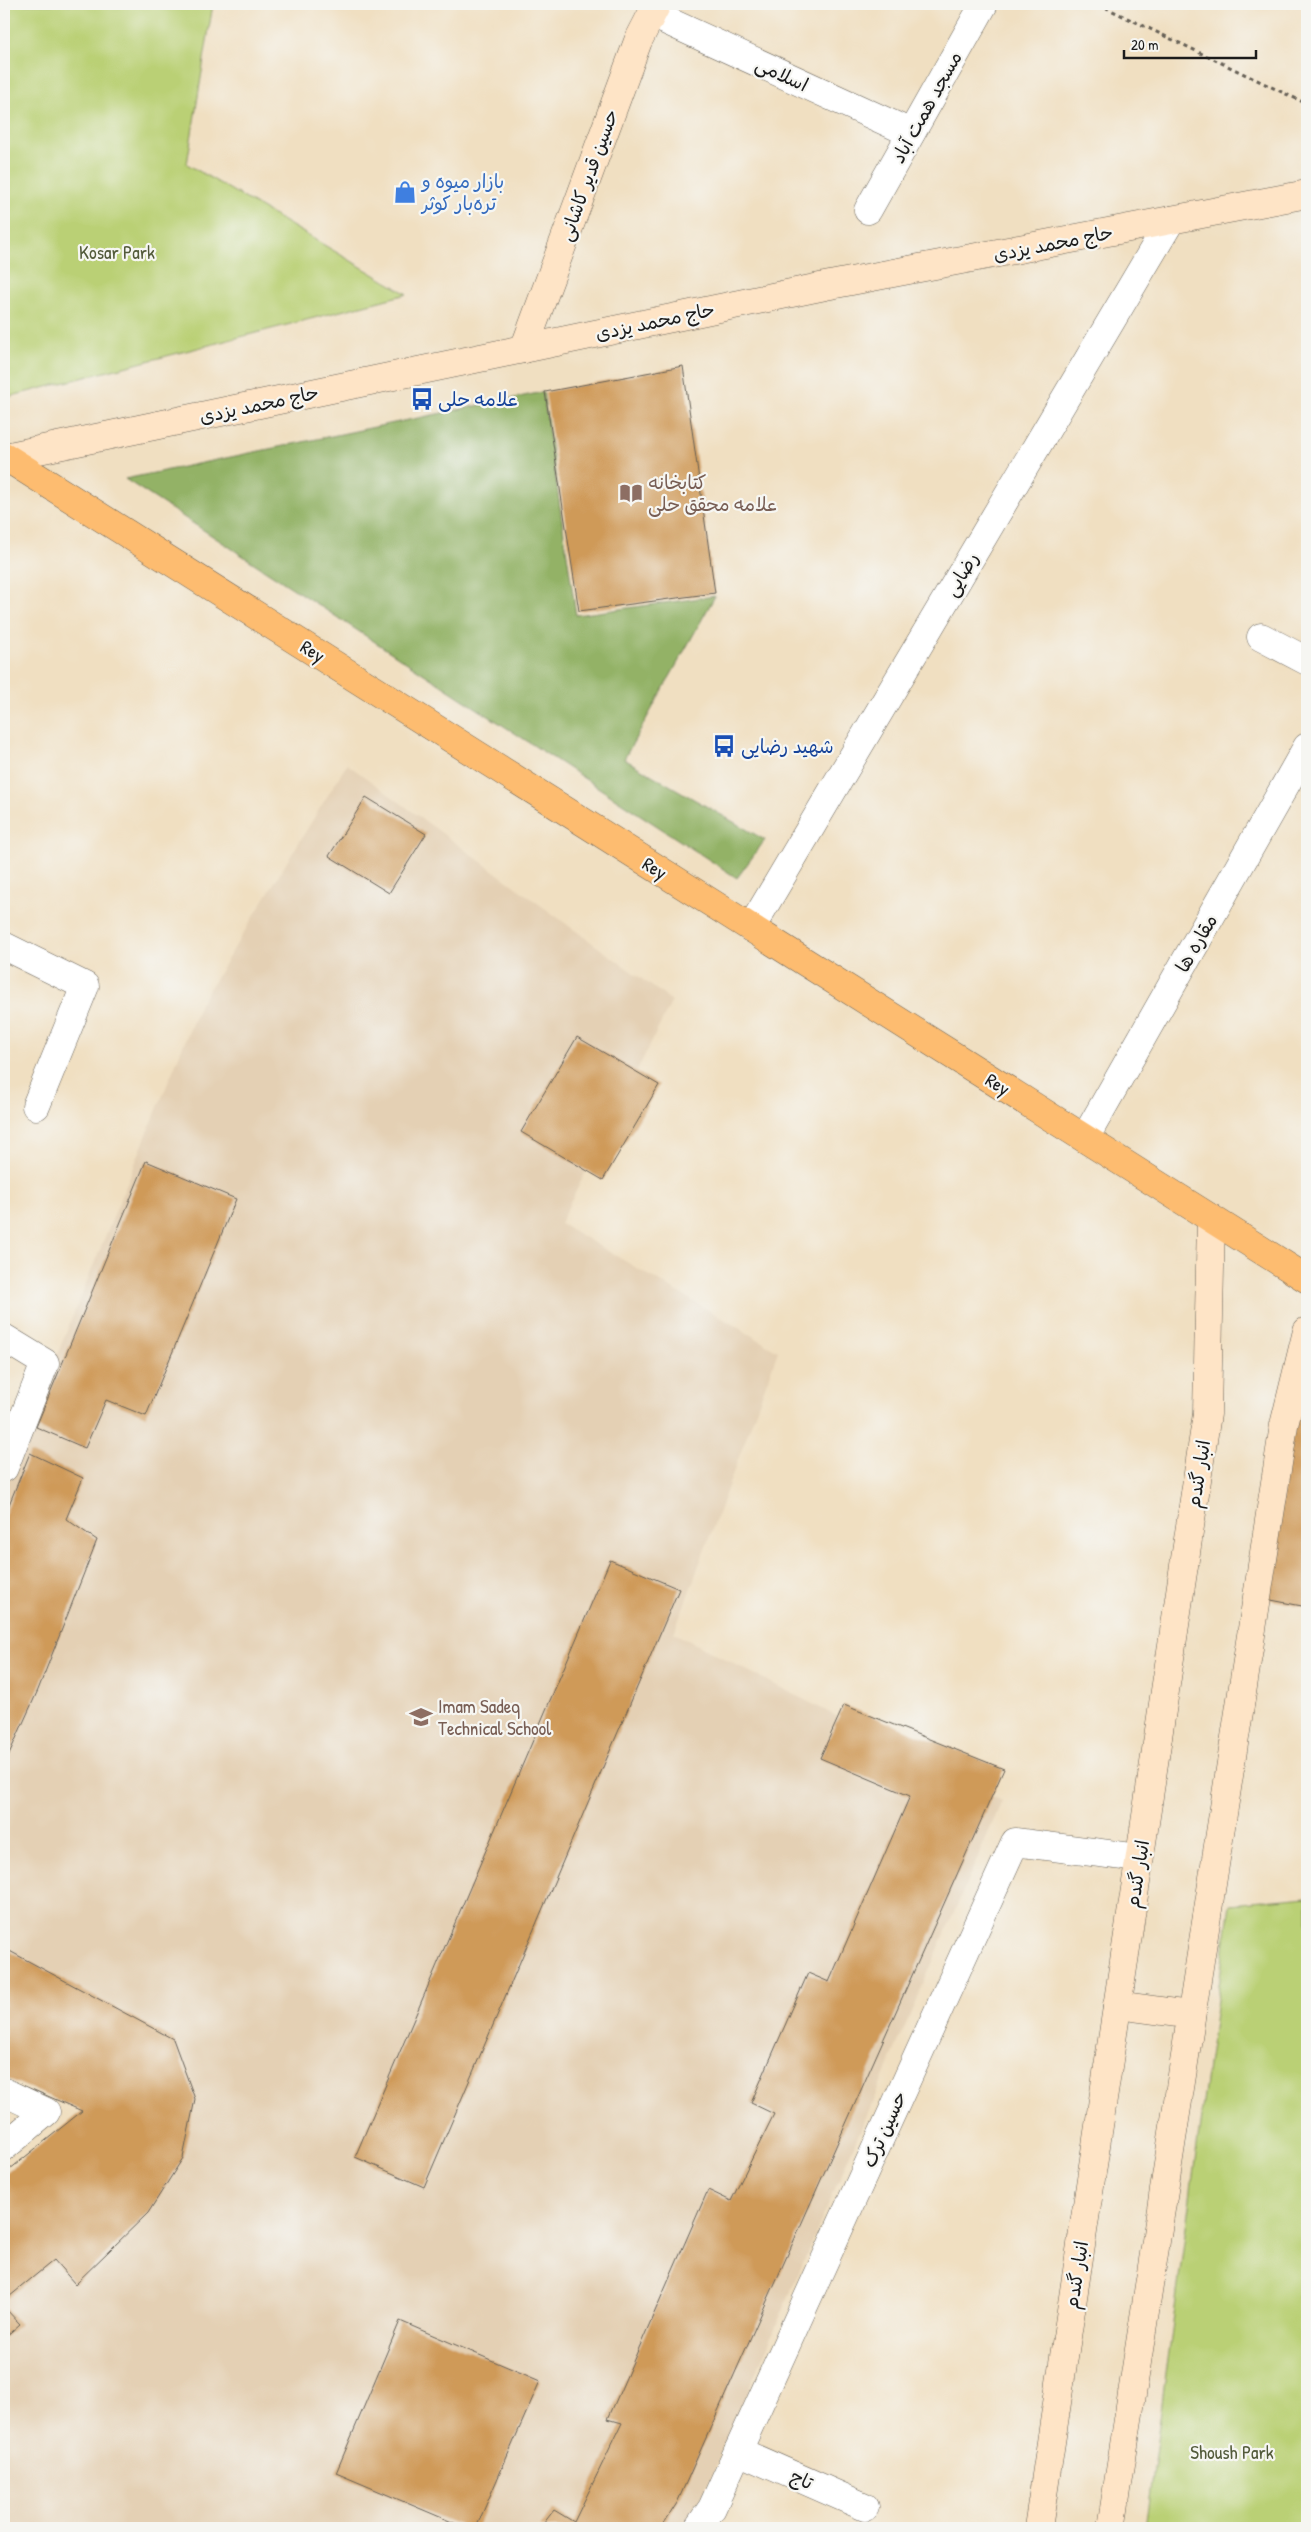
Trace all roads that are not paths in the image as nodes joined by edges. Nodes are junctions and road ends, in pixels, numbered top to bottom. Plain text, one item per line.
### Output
1 (984, 4) edge
2 (654, 9) edge
3 (912, 133) junction
4 (1307, 194) edge
5 (868, 210) dead end
6 (1171, 220) junction
7 (524, 349) junction
8 (4, 456) edge
9 (1261, 637) dead end
10 (1307, 661) edge
11 (1307, 748) edge
12 (752, 928) junction
13 (4, 946) edge
14 (36, 1106) dead end
15 (1085, 1138) junction
16 (1211, 1218) junction
17 (1307, 1279) edge
18 (1307, 1331) edge
19 (4, 1338) edge
20 (4, 1468) edge
21 (1139, 1858) junction
22 (1117, 2005) junction
23 (1191, 2015) junction
24 (4, 2092) edge
25 (4, 2147) edge
26 (738, 2451) junction
27 (866, 2507) dead end
28 (698, 2528) edge
29 (1038, 2528) edge
30 (1111, 2528) edge

1 - 3 street, مسجد همت آباد
2 - 3 street, اسلامی
2 - 7 street, حسین قدیر کاشانی
3 - 5 street, مسجد همت آباد
4 - 6 street, حاج محمد یزدی
6 - 7 street, حاج محمد یزدی
6 - 12 street, رضایی
7 - 8 street, حاج محمد یزدی
8 - 12 main road, Rey
9 - 10 street
11 - 15 street, مقاره ها
12 - 15 main road, Rey
13 - 14 street
15 - 16 main road, Rey
16 - 17 main road, Rey
16 - 21 street, انبار گندم
18 - 23 street
19 - 20 street
21 - 22 street, انبار گندم
21 - 26 street, حسین ترک
22 - 23 street
22 - 29 street, انبار گندم
23 - 30 street
24 - 25 street
26 - 27 street, تاج
26 - 28 street, حسین ترک

